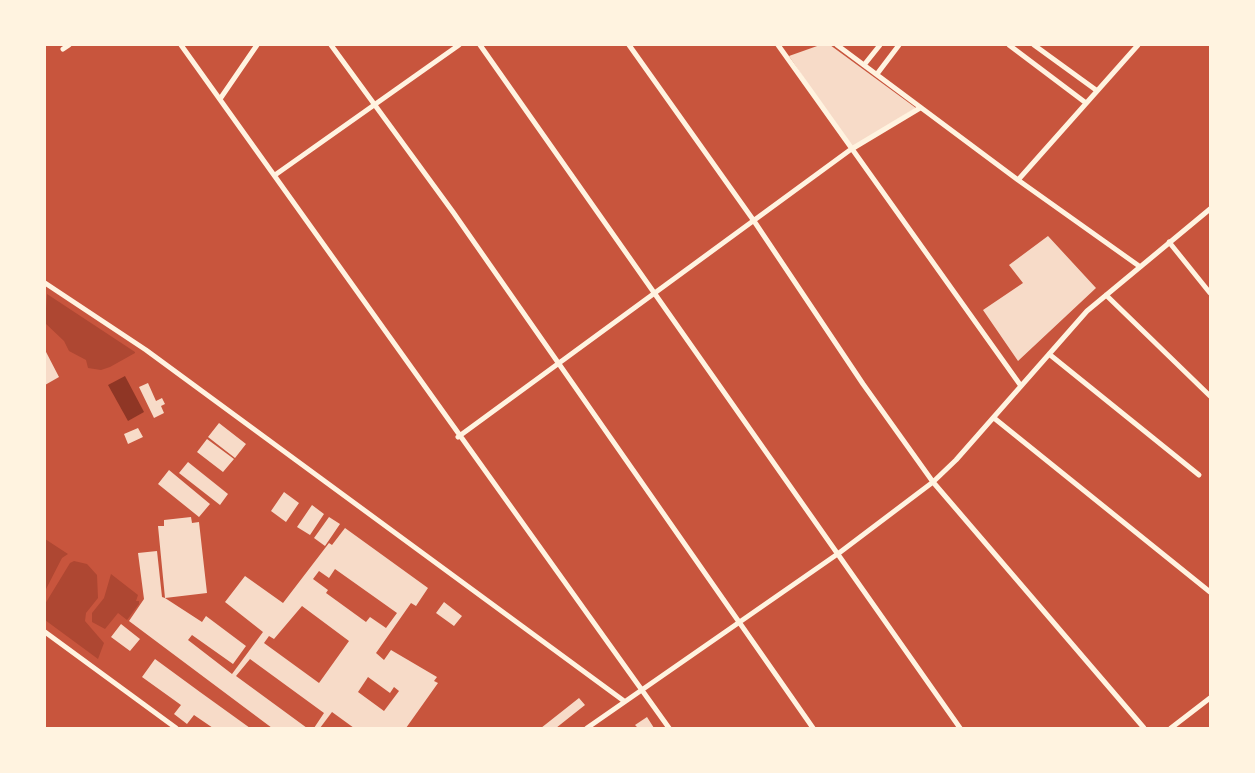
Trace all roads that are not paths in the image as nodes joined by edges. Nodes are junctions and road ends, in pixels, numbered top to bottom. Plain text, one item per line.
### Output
1 (182, 45) edge
2 (257, 45) edge
3 (331, 45) edge
4 (459, 45) edge
5 (480, 45) edge
6 (629, 45) edge
7 (778, 45) edge
8 (837, 45) edge
9 (880, 45) edge
10 (899, 45) edge
11 (1009, 45) edge
12 (1034, 45) edge
13 (1138, 45) edge
14 (864, 65) junction
15 (877, 74) junction
16 (1096, 90) junction
17 (220, 99) junction
18 (1086, 103) junction
19 (374, 104) junction
20 (920, 108) junction
21 (850, 150) junction
22 (275, 175) junction
23 (1018, 180) junction
24 (1210, 209) edge
25 (754, 221) junction
26 (1169, 242) junction
27 (1139, 266) junction
28 (45, 283) edge
29 (1210, 293) edge
30 (656, 295) junction
31 (1106, 295) junction
32 (1049, 354) junction
33 (558, 364) junction
34 (1021, 386) junction
35 (1210, 396) edge
36 (994, 418) junction
37 (459, 437) junction
38 (1199, 475) dead end
39 (933, 482) junction
40 (839, 553) junction
41 (1210, 592) edge
42 (738, 622) junction
43 (45, 632) edge
44 (641, 689) junction
45 (1210, 698) edge
46 (624, 701) junction
47 (176, 728) edge
48 (587, 728) edge
49 (669, 728) edge
50 (813, 728) edge
51 (960, 728) edge
52 (1144, 728) edge
53 (1171, 728) edge

1 - 17 street
2 - 17 street
3 - 19 street
4 - 19 street
5 - 30 street
6 - 25 street
7 - 21 street
8 - 14 street
9 - 14 street
10 - 15 street
11 - 18 street
12 - 16 street
13 - 16 street
14 - 15 street
15 - 20 street
16 - 18 street
17 - 22 street
18 - 23 street
19 - 22 street
19 - 33 street
20 - 21 street
20 - 23 street
21 - 25 street
21 - 34 street
22 - 37 street
23 - 27 street
24 - 26 street
25 - 30 street
25 - 39 street
26 - 27 street
26 - 29 street
27 - 31 street
28 - 46 street
30 - 33 street
30 - 40 street
31 - 32 street
31 - 35 street
32 - 34 street
32 - 38 street
33 - 37 street
33 - 42 street
34 - 36 street
36 - 39 street
36 - 41 street
37 - 44 street
39 - 40 street
39 - 52 street
40 - 42 street
40 - 51 street
42 - 44 street
42 - 50 street
43 - 47 street
44 - 46 street
44 - 49 street
45 - 53 street
46 - 48 street

